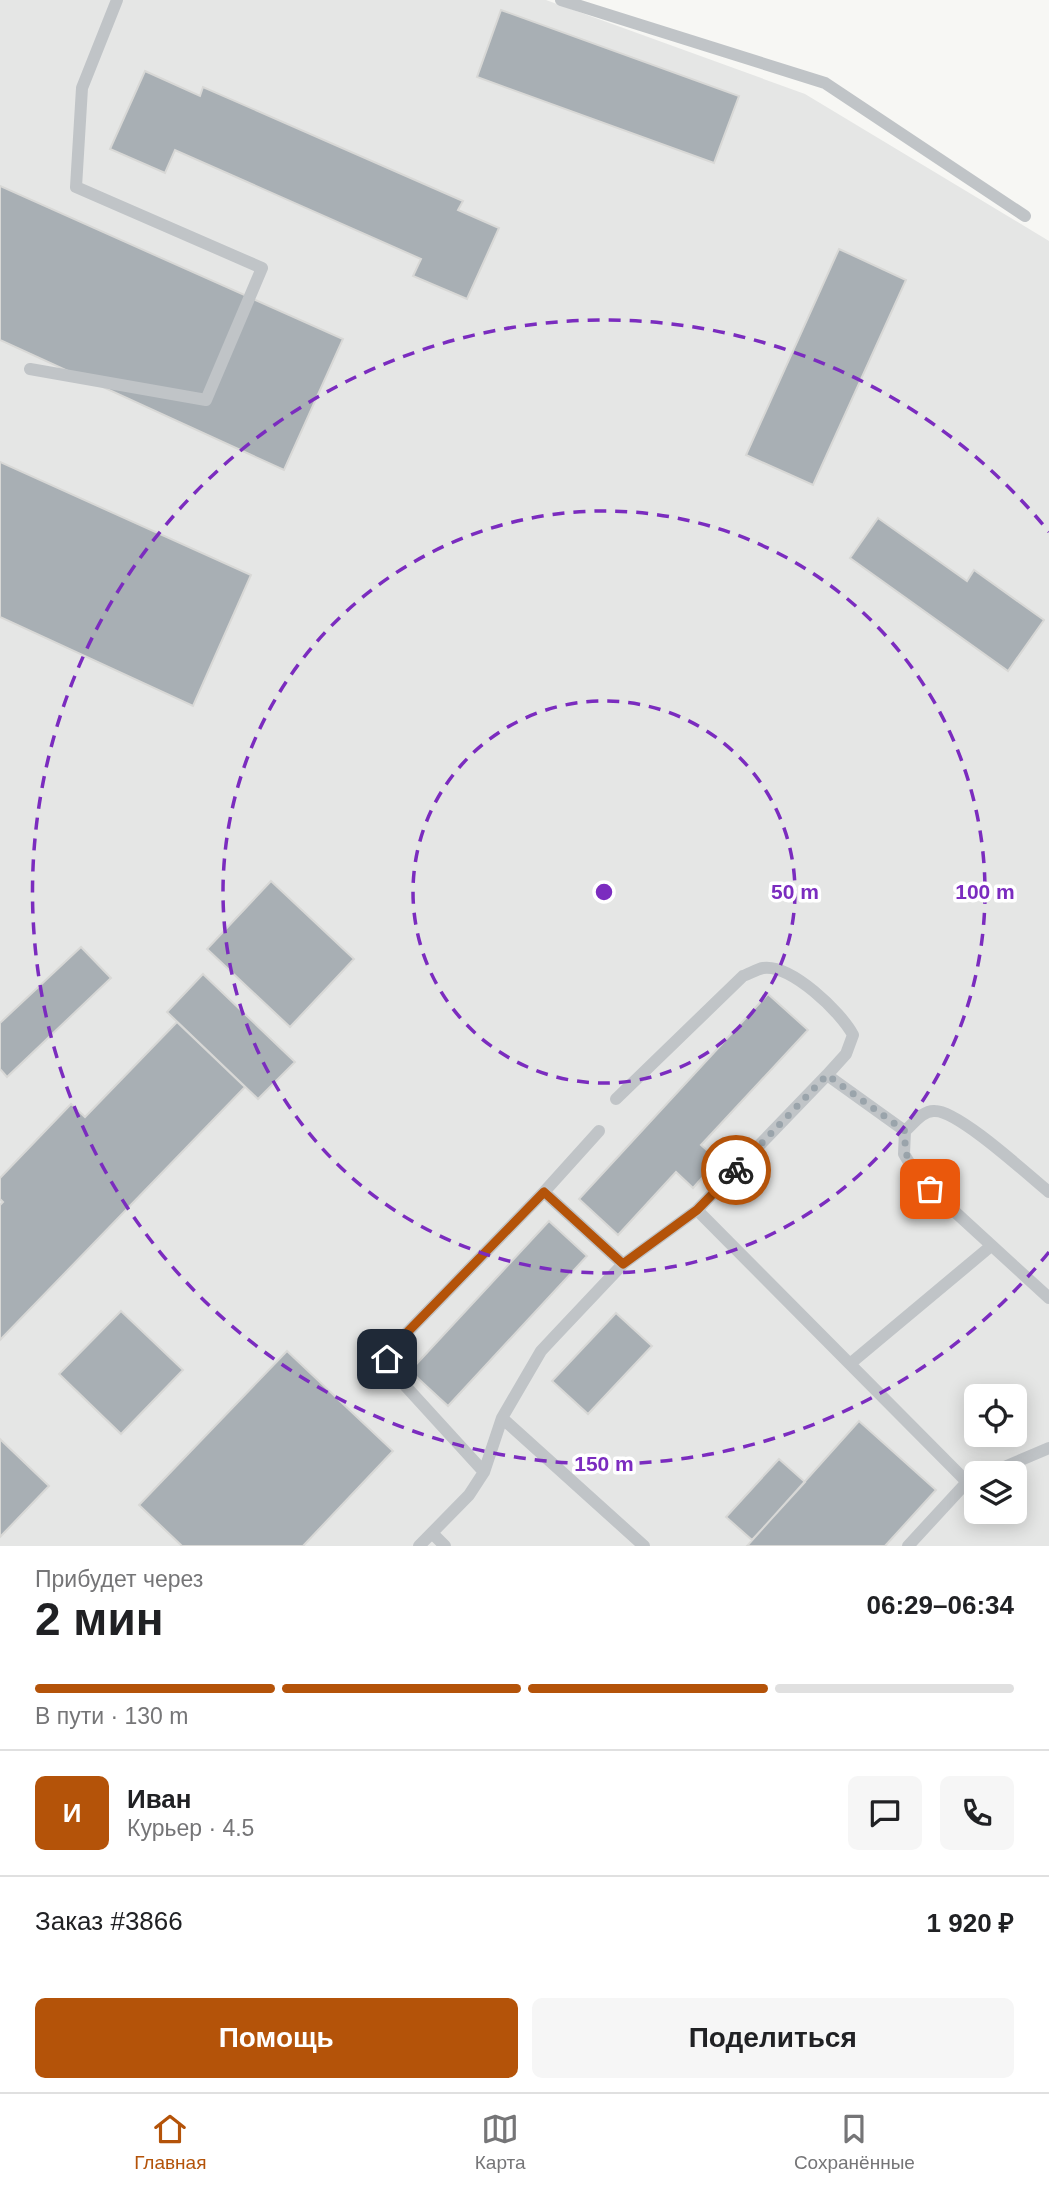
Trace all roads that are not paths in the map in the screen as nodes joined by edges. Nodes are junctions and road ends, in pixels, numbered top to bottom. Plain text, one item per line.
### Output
1 (117, 0) edge
2 (561, 0) edge
3 (1025, 216) dead end
4 (30, 369) dead end
5 (827, 1075) junction
6 (616, 1099) dead end
7 (599, 1131) dead end
8 (905, 1131) junction
9 (544, 1192) junction
10 (1049, 1192) edge
11 (697, 1210) junction
12 (990, 1246) junction
13 (623, 1264) junction
14 (1049, 1298) edge
15 (851, 1363) junction
16 (502, 1419) junction
17 (1049, 1448) edge
18 (1018, 1461) edge
19 (484, 1472) junction
20 (964, 1472) edge
21 (964, 1488) edge
22 (432, 1533) junction
23 (419, 1546) edge
24 (445, 1546) edge
25 (644, 1546) edge
26 (908, 1546) edge

1 - 4 lane
2 - 3 lane
5 - 6 lane
5 - 8 lane
5 - 11 lane
7 - 9 lane
8 - 10 lane
8 - 12 lane
9 - 13 lane
9 - 19 lane
11 - 13 lane
11 - 15 lane
12 - 14 lane
12 - 15 lane
13 - 16 lane
15 - 20 lane
16 - 19 lane
16 - 25 lane
17 - 18 lane
19 - 22 lane
21 - 26 lane
22 - 23 lane
22 - 24 lane

